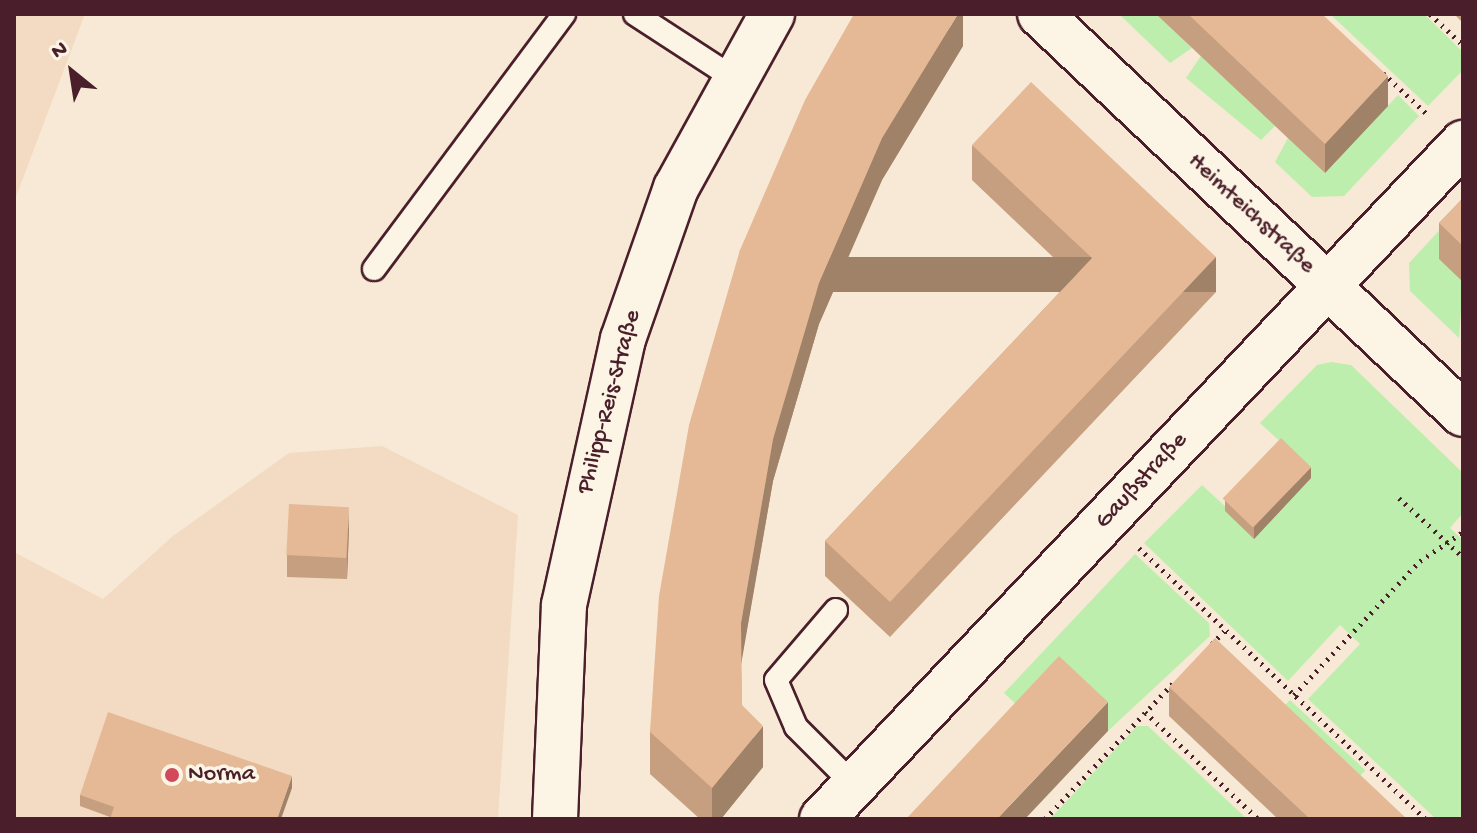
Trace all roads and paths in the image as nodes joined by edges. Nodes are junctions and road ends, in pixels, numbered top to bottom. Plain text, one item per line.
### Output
1 (564, 14) edge
2 (635, 14) edge
3 (772, 14) edge
4 (1040, 14) edge
5 (1430, 14) edge
6 (1463, 45) edge
7 (1372, 63) edge
8 (732, 77) junction
9 (1462, 145) edge
10 (374, 269) dead end
11 (1327, 286) junction
12 (1463, 414) edge
13 (1399, 498) dead end
14 (1107, 518) junction
15 (1463, 532) edge
16 (1450, 545) junction
17 (1463, 557) edge
18 (836, 610) dead end
19 (1225, 630) junction
20 (1205, 651) edge
21 (1185, 671) edge
22 (1294, 695) junction
23 (1145, 712) junction
24 (854, 785) junction
25 (555, 819) edge
26 (822, 819) edge
27 (1045, 819) edge
28 (1258, 819) edge
29 (1426, 819) edge

1 - 10 lane
2 - 8 lane
3 - 8 street, Philipp-Reis-Straße
4 - 11 street, Heimteichstraße
5 - 6 path
7 - 9 path
8 - 25 street, Philipp-Reis-Straße
9 - 11 street, Gaußstraße
11 - 12 street, Heimteichstraße
11 - 14 street, Gaußstraße
13 - 16 path
14 - 19 path
14 - 24 street, Gaußstraße
15 - 16 path
16 - 17 path
16 - 22 path
18 - 24 lane
19 - 20 path
19 - 22 path
21 - 23 path
22 - 29 path
23 - 27 path
23 - 28 path
24 - 26 street, Gaußstraße

